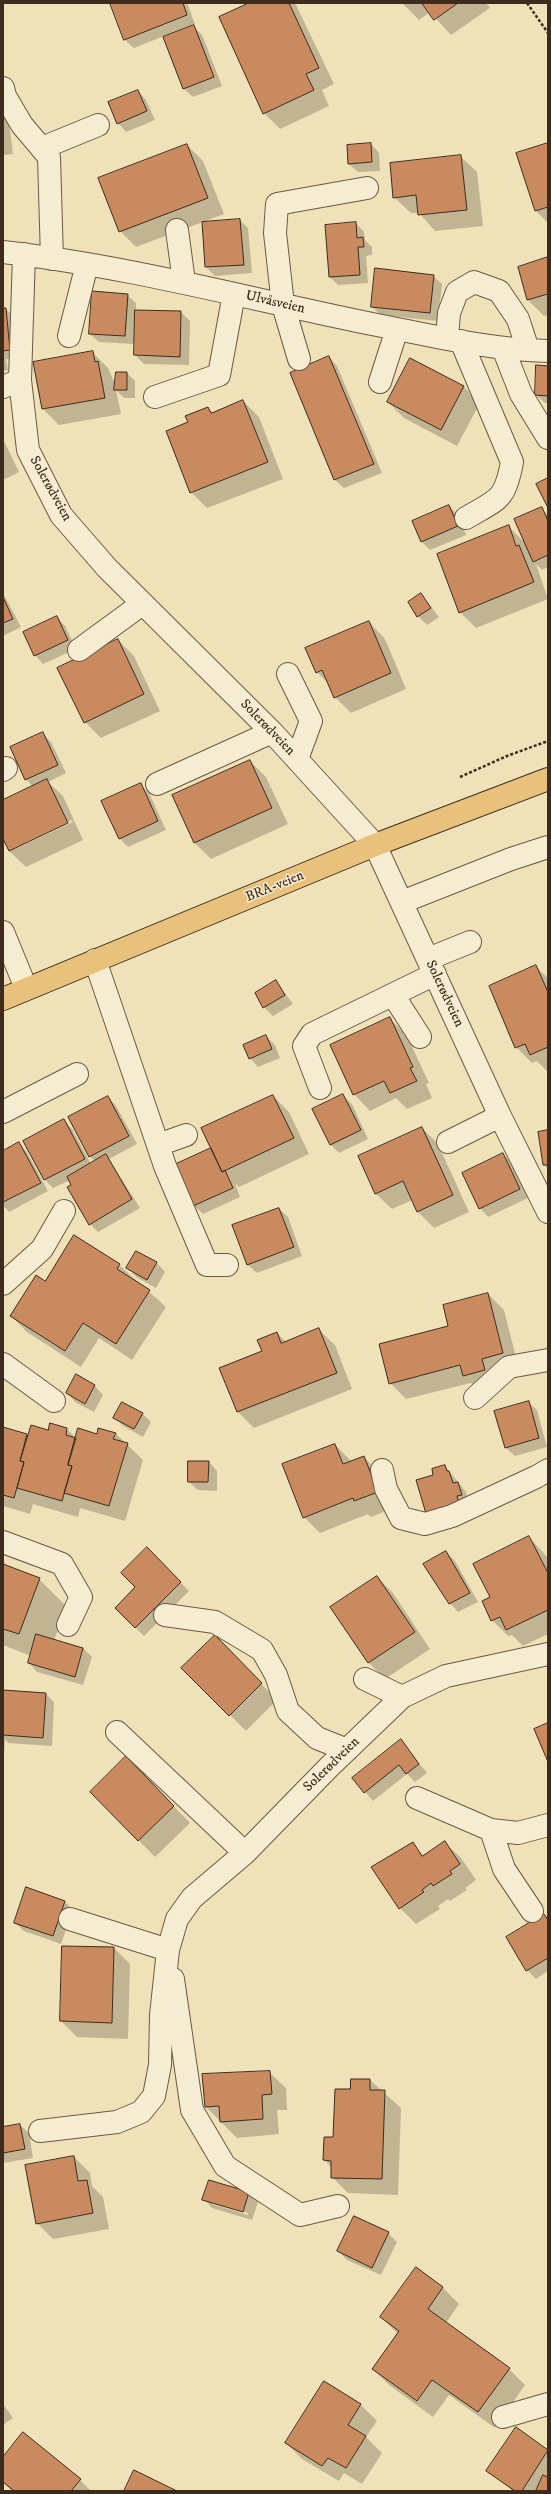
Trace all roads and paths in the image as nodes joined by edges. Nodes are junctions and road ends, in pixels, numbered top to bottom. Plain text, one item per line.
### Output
1 (527, 3) edge
2 (548, 32) edge
3 (3, 88) edge
4 (98, 125) dead end
5 (42, 148) junction
6 (366, 188) dead end
7 (177, 230) dead end
8 (13, 253) edge
9 (52, 259) junction
10 (87, 264) junction
11 (184, 282) junction
12 (234, 294) junction
13 (283, 305) junction
14 (397, 329) junction
15 (69, 336) dead end
16 (454, 339) junction
17 (503, 348) junction
18 (538, 351) edge
19 (299, 359) dead end
20 (380, 382) dead end
21 (12, 384) edge
22 (155, 396) dead end
23 (548, 438) edge
24 (466, 518) dead end
25 (142, 604) junction
26 (79, 650) dead end
27 (288, 674) dead end
28 (272, 732) junction
29 (297, 759) junction
30 (548, 779) edge
31 (157, 784) dead end
32 (375, 845) junction
33 (548, 847) edge
34 (402, 902) junction
35 (3, 932) edge
36 (470, 942) dead end
37 (95, 960) junction
38 (432, 966) junction
39 (26, 988) junction
40 (393, 995) junction
41 (3, 999) edge
42 (420, 1037) dead end
43 (77, 1074) dead end
44 (320, 1088) dead end
45 (3, 1112) edge
46 (500, 1116) junction
47 (186, 1135) dead end
48 (448, 1142) dead end
49 (158, 1145) junction
50 (64, 1211) dead end
51 (548, 1212) edge
52 (227, 1265) dead end
53 (3, 1284) edge
54 (548, 1360) edge
55 (3, 1364) edge
56 (475, 1398) dead end
57 (54, 1400) dead end
58 (382, 1470) dead end
59 (548, 1470) edge
60 (3, 1542) edge
61 (165, 1615) dead end
62 (68, 1625) dead end
63 (548, 1654) edge
64 (365, 1679) dead end
65 (402, 1697) junction
66 (117, 1732) dead end
67 (347, 1750) junction
68 (417, 1798) dead end
69 (548, 1825) edge
70 (491, 1830) junction
71 (245, 1852) junction
72 (532, 1911) dead end
73 (70, 1919) dead end
74 (168, 1950) junction
75 (40, 2131) dead end
76 (338, 2206) dead end
77 (548, 2404) edge
78 (503, 2417) dead end

1 - 2 path
3 - 5 street
4 - 5 street
5 - 9 street
6 - 13 street
7 - 11 street
8 - 9 street, Ulvåsveien
8 - 21 street, Solerødveien
9 - 10 street, Ulvåsveien
10 - 11 street, Ulvåsveien
10 - 15 street
11 - 12 street, Ulvåsveien
12 - 13 street, Ulvåsveien
12 - 22 street
13 - 14 street, Ulvåsveien
13 - 19 street
14 - 16 street, Ulvåsveien
14 - 20 street
16 - 17 street, Ulvåsveien
16 - 18 street
16 - 24 street
17 - 18 street, Ulvåsveien
17 - 23 street
21 - 25 street, Solerødveien
25 - 26 street
25 - 28 street, Solerødveien
27 - 29 street
28 - 29 street, Solerødveien
28 - 31 street
29 - 32 street, Solerødveien
30 - 32 main road, BRA-veien
32 - 34 street, Solerødveien
32 - 37 main road, BRA-veien
33 - 34 street
34 - 38 street, Solerødveien
35 - 39 street
36 - 38 street
37 - 39 main road, BRA-veien
37 - 49 street
38 - 40 street
38 - 46 street, Solerødveien
39 - 41 main road, BRA-veien
40 - 42 street
40 - 44 street
43 - 45 street
46 - 48 street
46 - 51 street, Solerødveien
47 - 49 street
49 - 52 street
50 - 53 street
54 - 56 street
55 - 57 street
58 - 59 street
60 - 62 street
61 - 67 street
63 - 65 street, Solerødveien
64 - 65 street
65 - 67 street, Solerødveien
66 - 71 street
67 - 71 street, Solerødveien
68 - 70 street
69 - 70 street
70 - 72 street
71 - 74 street, Solerødveien
73 - 74 street
74 - 75 street
74 - 76 street
77 - 78 street

